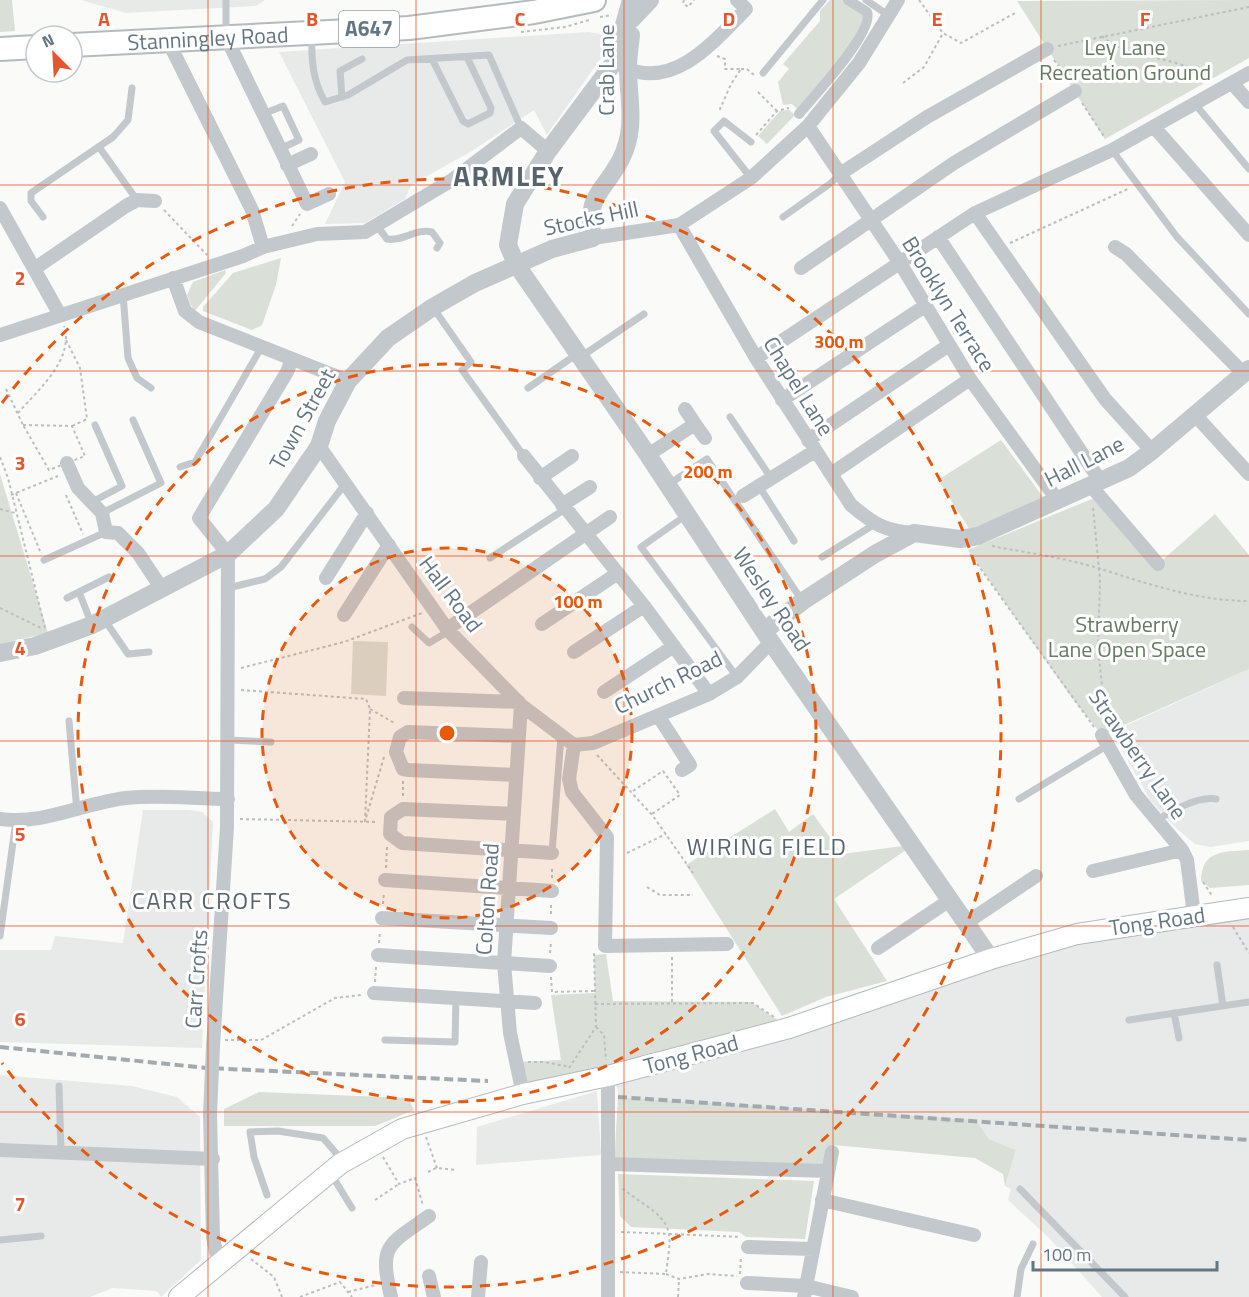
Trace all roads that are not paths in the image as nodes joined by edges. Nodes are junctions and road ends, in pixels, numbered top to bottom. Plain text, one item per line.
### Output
1 (226, 0) edge
2 (650, 0) edge
3 (737, 0) edge
4 (823, 0) edge
5 (848, 0) edge
6 (866, 0) edge
7 (898, 0) edge
8 (586, 1) edge
9 (549, 5) edge
10 (628, 7) edge
11 (888, 15) junction
12 (312, 31) junction
13 (226, 37) junction
14 (168, 41) junction
15 (84, 44) edge
16 (24, 48) edge
17 (0, 49) edge
18 (1047, 49) road end
19 (467, 57) junction
20 (362, 59) dead end
21 (432, 59) junction
22 (622, 64) junction
23 (1249, 73) edge
24 (760, 75) road end
25 (1233, 82) junction
26 (132, 88) dead end
27 (1075, 91) dead end
28 (342, 97) junction
29 (1249, 102) edge
30 (1195, 104) junction
31 (263, 114) junction
32 (799, 114) road end
33 (808, 126) junction
34 (1154, 127) junction
35 (522, 128) junction
36 (753, 140) road end
37 (99, 147) junction
38 (280, 149) junction
39 (1113, 150) junction
40 (548, 151) junction
41 (311, 154) dead end
42 (287, 165) junction
43 (1249, 169) edge
44 (840, 174) junction
45 (751, 178) junction
46 (329, 194) dead end
47 (137, 200) junction
48 (155, 201) road end
49 (0, 208) edge
50 (975, 213) junction
51 (42, 217) dead end
52 (783, 217) dead end
53 (871, 219) junction
54 (679, 225) junction
55 (377, 226) junction
56 (1249, 235) edge
57 (938, 237) junction
58 (593, 238) junction
59 (263, 247) junction
60 (1115, 247) dead end
61 (437, 248) dead end
62 (900, 263) junction
63 (516, 264) junction
64 (801, 268) dead end
65 (34, 269) junction
66 (173, 278) junction
67 (123, 294) junction
68 (925, 306) junction
69 (432, 307) junction
70 (644, 314) dead end
71 (1249, 314) edge
72 (60, 315) junction
73 (0, 335) edge
74 (949, 345) junction
75 (261, 348) junction
76 (578, 356) junction
77 (756, 358) junction
78 (292, 359) junction
79 (1246, 371) edge
80 (970, 379) junction
81 (348, 381) junction
82 (151, 388) dead end
83 (528, 388) dead end
84 (782, 400) junction
85 (685, 409) dead end
86 (1196, 416) junction
87 (730, 417) dead end
88 (133, 420) dead end
89 (95, 424) dead end
90 (695, 424) junction
91 (705, 438) dead end
92 (812, 445) junction
93 (319, 446) junction
94 (1152, 451) junction
95 (648, 455) junction
96 (524, 456) joint
97 (572, 456) dead end
98 (61, 465) road end
99 (180, 467) dead end
100 (831, 474) junction
101 (1249, 474) edge
102 (540, 477) junction
103 (771, 478) junction
104 (345, 484) junction
105 (1096, 484) junction
106 (668, 485) junction
107 (590, 486) dead end
108 (759, 486) junction
109 (743, 496) dead end
110 (1058, 501) junction
111 (92, 502) junction
112 (564, 507) junction
113 (102, 513) junction
114 (367, 513) junction
115 (687, 515) junction
116 (610, 516) dead end
117 (874, 524) junction
118 (106, 532) junction
119 (586, 533) junction
120 (914, 533) junction
121 (794, 541) dead end
122 (389, 545) junction
123 (228, 554) junction
124 (822, 557) dead end
125 (490, 558) dead end
126 (44, 560) road end
127 (1158, 564) dead end
128 (618, 573) junction
129 (109, 577) dead end
130 (326, 578) dead end
131 (228, 588) junction
132 (162, 589) junction
133 (79, 592) junction
134 (67, 598) dead end
135 (803, 602) junction
136 (644, 606) junction
137 (344, 615) dead end
138 (98, 622) junction
139 (542, 624) dead end
140 (412, 627) dead end
141 (448, 630) junction
142 (768, 637) junction
143 (674, 646) junction
144 (149, 651) dead end
145 (574, 652) dead end
146 (0, 653) edge
147 (737, 677) junction
148 (604, 692) dead end
149 (709, 694) junction
150 (404, 699) dead end
151 (520, 703) junction
152 (659, 717) junction
153 (69, 722) dead end
154 (519, 736) junction
155 (561, 736) junction
156 (229, 740) junction
157 (1105, 740) joint
158 (271, 742) dead end
159 (580, 745) junction
160 (682, 770) dead end
161 (516, 775) junction
162 (228, 799) junction
163 (1216, 799) dead end
164 (1020, 800) dead end
165 (76, 811) junction
166 (514, 814) junction
167 (0, 819) edge
168 (16, 821) junction
169 (1156, 821) junction
170 (511, 850) junction
171 (1182, 850) junction
172 (552, 853) joint
173 (1093, 871) dead end
174 (1036, 876) dead end
175 (385, 880) dead end
176 (509, 888) junction
177 (552, 891) dead end
178 (950, 900) junction
179 (1249, 908) edge
180 (1194, 915) junction
181 (382, 918) dead end
182 (966, 923) junction
183 (506, 925) junction
184 (551, 928) dead end
185 (0, 936) edge
186 (727, 944) dead end
187 (878, 948) dead end
188 (378, 955) dead end
189 (991, 959) junction
190 (504, 963) junction
191 (1217, 965) dead end
192 (550, 966) road end
193 (374, 993) road end
194 (456, 998) junction
195 (506, 1001) junction
196 (1249, 1002) edge
197 (535, 1003) dead end
198 (1223, 1006) junction
199 (1174, 1013) junction
200 (1129, 1020) dead end
201 (1179, 1038) dead end
202 (385, 1040) dead end
203 (608, 1076) junction
204 (59, 1086) dead end
205 (523, 1094) junction
206 (0, 1150) edge
207 (61, 1151) junction
208 (832, 1152) dead end
209 (213, 1159) junction
210 (337, 1166) junction
211 (609, 1170) junction
212 (828, 1171) junction
213 (1020, 1189) dead end
214 (267, 1195) dead end
215 (822, 1200) junction
216 (352, 1208) dead end
217 (429, 1216) road end
218 (974, 1235) dead end
219 (41, 1236) dead end
220 (0, 1240) edge
221 (1033, 1244) dead end
222 (748, 1247) road end
223 (813, 1249) junction
224 (219, 1262) junction
225 (482, 1262) dead end
226 (429, 1276) dead end
227 (747, 1283) dead end
228 (805, 1292) edge
229 (179, 1297) edge
230 (391, 1297) edge
231 (434, 1297) edge
232 (478, 1297) edge
233 (608, 1297) edge
234 (852, 1297) edge
235 (1017, 1297) edge
236 (1125, 1297) edge

1 - 13 lane
2 - 10 street
3 - 22 street
4 - 24 lane
5 - 32 street
6 - 11 lane
7 - 11 street
8 - 9 main road, Stanningley Road / A647
9 - 12 main road, Stanningley Road / A647
10 - 22 street
11 - 33 street
12 - 13 main road, Stanningley Road / A647
12 - 28 lane
13 - 14 main road, Stanningley Road / A647
13 - 31 street
14 - 15 main road, Stanningley Road / A647
14 - 59 street
16 - 17 main road
18 - 44 street
19 - 21 lane
19 - 21 lane
19 - 35 lane
20 - 28 lane
21 - 28 lane
22 - 40 street
22 - 58 street, Crab Lane
23 - 25 street
25 - 29 street
25 - 30 street
26 - 37 lane
27 - 53 street
30 - 34 street
30 - 43 lane
31 - 38 street
31 - 38 lane
33 - 44 street, Brooklyn Terrace
33 - 45 street
34 - 39 street
34 - 56 street
35 - 40 street
35 - 55 street
36 - 45 lane
37 - 47 lane
37 - 51 lane
38 - 42 street
39 - 50 street
39 - 71 lane
40 - 63 street
41 - 42 street
42 - 46 street
44 - 52 lane
44 - 53 street, Brooklyn Terrace
45 - 54 street
47 - 48 street
47 - 65 street
49 - 65 street
50 - 57 street
50 - 94 street
53 - 62 street, Brooklyn Terrace
53 - 64 street
54 - 58 street, Stocks Hill
54 - 77 street, Chapel Lane
55 - 59 street
55 - 61 lane
57 - 62 street
57 - 105 street
58 - 63 street, Stocks Hill
59 - 66 street
60 - 79 street
62 - 68 street, Brooklyn Terrace
62 - 77 street
63 - 69 street, Town Street
63 - 76 street, Wesley Road
65 - 72 street
66 - 67 street
66 - 75 street
67 - 72 street
67 - 82 lane
68 - 74 street, Brooklyn Terrace
68 - 84 street
69 - 81 street, Town Street
69 - 96 lane
70 - 76 lane
72 - 73 street
74 - 80 street, Brooklyn Terrace
74 - 92 street
75 - 78 street
75 - 99 lane
76 - 83 lane
76 - 95 street, Wesley Road
77 - 84 street, Chapel Lane
78 - 81 street
78 - 123 street
79 - 86 street, Hall Lane
80 - 100 street
80 - 110 street, Brooklyn Terrace
81 - 93 street, Town Street
84 - 92 street, Chapel Lane
85 - 90 street
86 - 94 street, Hall Lane
86 - 101 street
87 - 103 lane
88 - 113 lane
89 - 111 lane
90 - 91 street
90 - 95 street
92 - 100 street, Chapel Lane
92 - 103 street
93 - 104 street, Hall Road
93 - 123 street, Town Street
94 - 105 street, Hall Lane
95 - 106 street, Wesley Road
96 - 102 street
97 - 102 street
98 - 111 street
100 - 117 street, Chapel Lane
102 - 112 street
103 - 108 street
104 - 114 street, Hall Road
104 - 131 lane
105 - 110 street, Hall Lane
105 - 127 street
106 - 115 street, Wesley Road
106 - 135 lane
107 - 112 street
108 - 109 street
108 - 121 lane
110 - 120 street, Hall Lane
111 - 113 street
112 - 119 street
112 - 125 lane
113 - 118 street
114 - 122 street, Hall Road
114 - 130 street
115 - 142 street, Wesley Road
115 - 147 lane
116 - 119 street
117 - 120 street, Chapel Lane
117 - 124 lane
118 - 126 lane
118 - 132 street
119 - 128 street
119 - 141 street
120 - 135 street, Church Road
122 - 137 street
122 - 141 street, Hall Road
123 - 131 street, Carr Crofts
123 - 132 street, Town Street
128 - 136 street
128 - 139 street
129 - 133 lane
131 - 156 street, Carr Crofts
132 - 138 street, Town Street
133 - 134 lane
133 - 138 lane
135 - 142 street, Church Road
136 - 143 street
136 - 145 street
138 - 144 lane
138 - 146 street, Town Street
140 - 141 lane
141 - 151 street, Hall Road
142 - 147 street, Church Road
142 - 178 street, Wesley Road
143 - 148 street
143 - 149 street
147 - 149 street, Church Road
149 - 152 street, Church Road
150 - 151 street
151 - 154 street, Colton Road
151 - 155 street, Hall Road
152 - 159 street, Church Road
152 - 160 street
153 - 165 lane
154 - 161 street, Colton Road
154 - 161 street
155 - 159 street, Hall Road
155 - 172 lane
156 - 158 lane
156 - 162 street, Carr Crofts
157 - 164 lane
157 - 169 street, Strawberry Lane
159 - 186 street
161 - 166 street, Colton Road
162 - 165 street
162 - 209 street, Carr Crofts, bridge
163 - 169 lane
165 - 168 street
166 - 170 street, Colton Road
166 - 170 street
167 - 168 street
168 - 185 lane
169 - 171 street, Strawberry Lane
170 - 172 street
170 - 176 street, Colton Road
171 - 173 street
171 - 180 street, Strawberry Lane
174 - 182 street
175 - 176 street
176 - 177 street
176 - 183 street, Colton Road
178 - 182 street, Wesley Road
178 - 187 street
179 - 180 main road, Tong Road
180 - 189 main road, Tong Road
181 - 183 street
182 - 189 street, Wesley Road
183 - 184 street
183 - 190 street, Colton Road
188 - 190 street
189 - 203 main road, Tong Road
190 - 192 street
190 - 195 street, Colton Road
191 - 198 lane
193 - 194 street
194 - 195 street
194 - 202 lane
195 - 197 street
195 - 205 street, Colton Road
196 - 198 lane
198 - 199 lane
199 - 200 lane
199 - 201 lane
203 - 205 main road, Tong Road
203 - 211 street
204 - 207 lane
205 - 210 main road, Tong Road
206 - 207 street
207 - 209 street
208 - 212 street
209 - 224 street, Carr Crofts
210 - 214 lane
210 - 216 lane
210 - 224 main road, Tong Road
211 - 212 street
211 - 233 street
212 - 215 street
213 - 236 lane
215 - 218 street
215 - 223 street
217 - 230 street
219 - 220 lane
221 - 235 lane
222 - 223 street
223 - 228 street
224 - 229 main road, Tong Road
225 - 232 street
226 - 231 street
227 - 228 street
228 - 234 street

